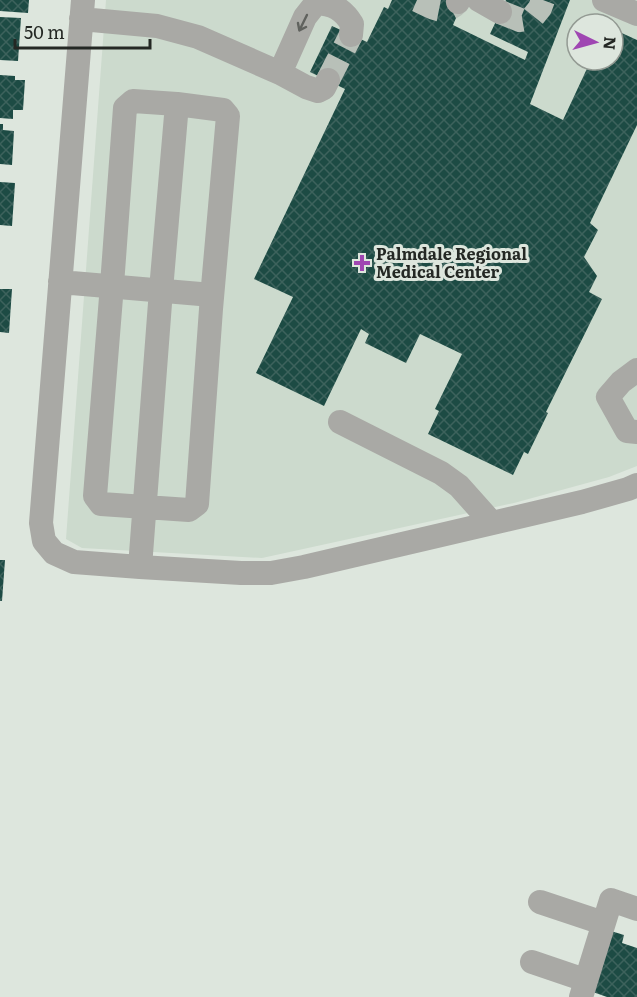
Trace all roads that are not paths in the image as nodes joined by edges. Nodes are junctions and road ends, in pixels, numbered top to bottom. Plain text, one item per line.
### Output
1 (604, 0) edge
2 (465, 1) edge
3 (82, 10) edge
4 (500, 12) tunnel mouth
5 (637, 15) edge
6 (351, 35) dead end
7 (280, 73) junction
8 (328, 80) dead end
9 (177, 104) junction
10 (60, 282) junction
11 (112, 285) junction
12 (161, 290) junction
13 (212, 294) junction
14 (637, 370) edge
15 (340, 422) dead end
16 (637, 432) edge
17 (637, 485) edge
18 (145, 508) junction
19 (492, 523) junction
20 (140, 567) junction
21 (540, 902) dead end
22 (637, 909) edge
23 (603, 923) junction
24 (532, 962) dead end
25 (583, 988) edge

1 - 5 street
2 - 4 street
3 - 7 street
3 - 10 street
6 -> 7 street
7 - 8 street
9 - 11 street
9 - 12 street
9 - 13 street
10 - 11 street
10 - 20 street
11 - 12 street
11 - 18 street
12 - 13 street
12 - 18 street
13 - 18 street
14 - 16 street
15 - 19 street
17 - 19 street
18 - 20 street
19 - 20 street
21 - 23 street
22 - 23 street
23 - 25 street
24 - 25 street

